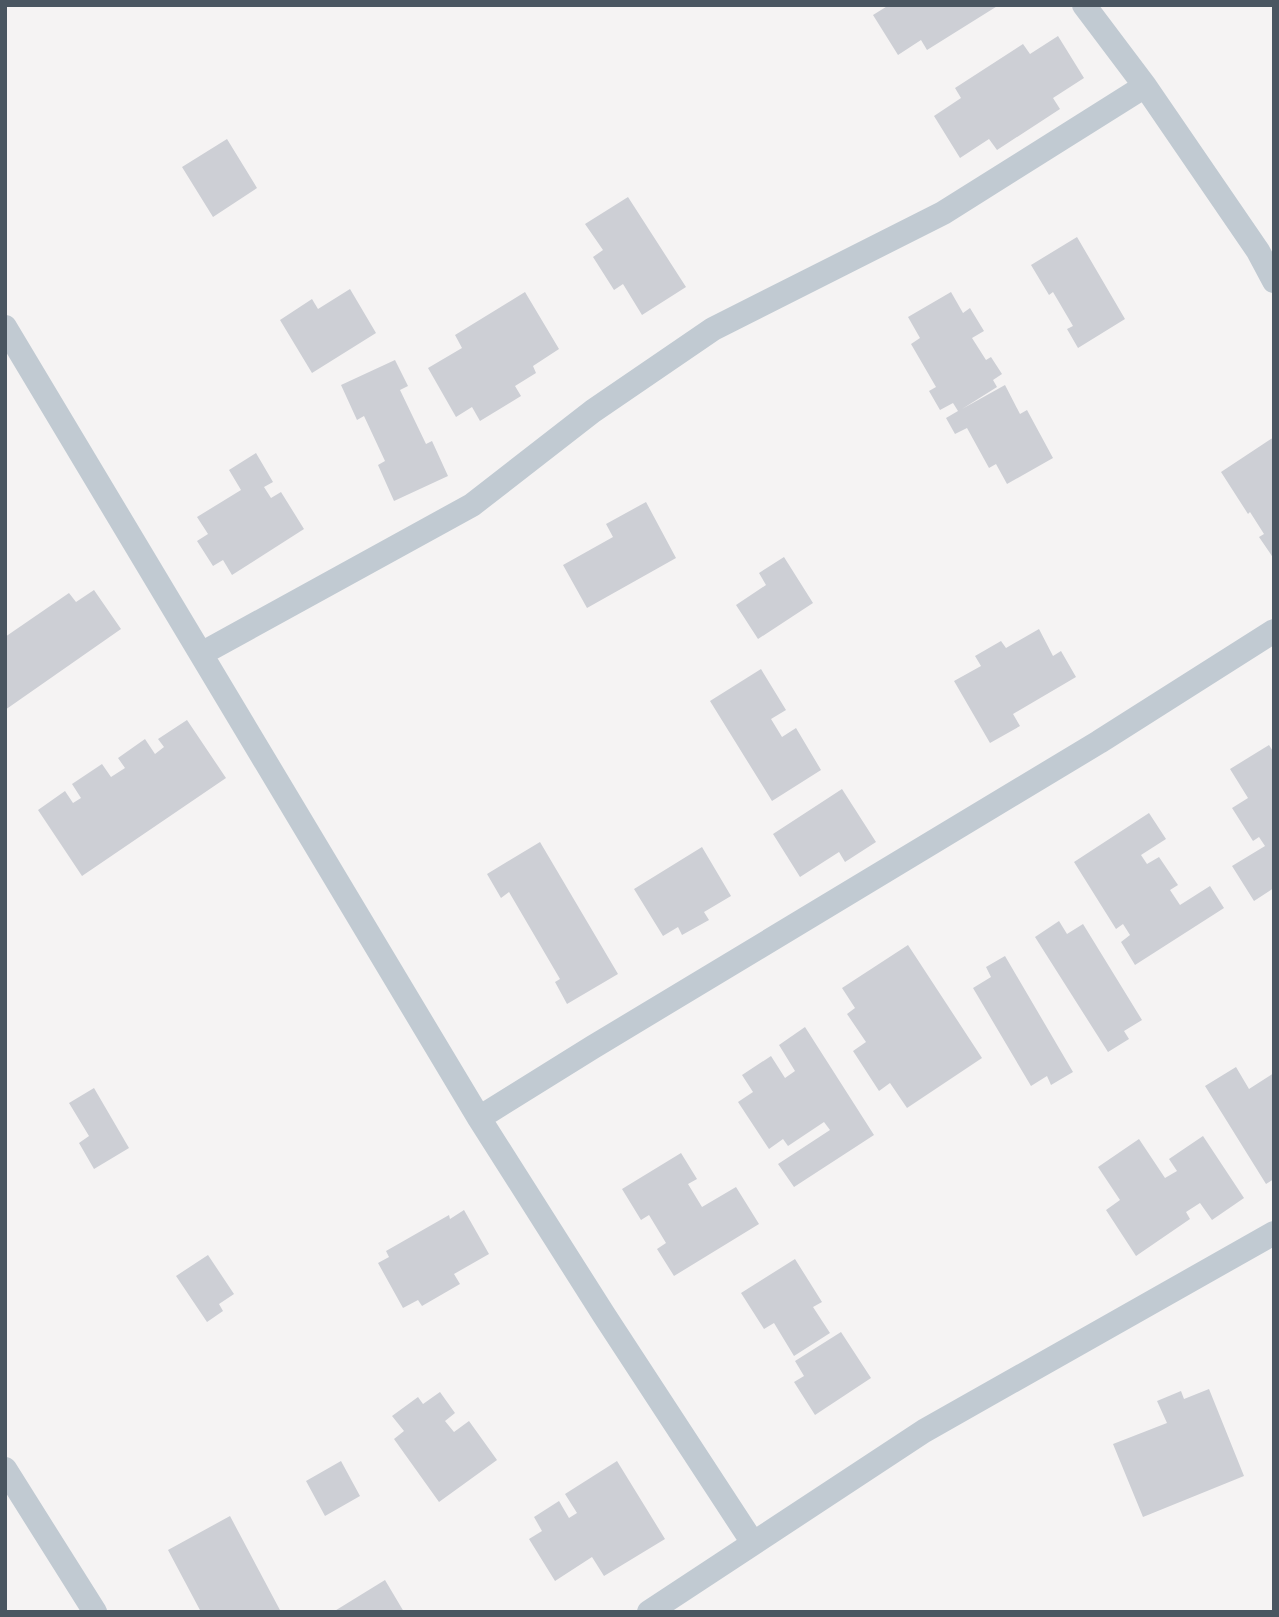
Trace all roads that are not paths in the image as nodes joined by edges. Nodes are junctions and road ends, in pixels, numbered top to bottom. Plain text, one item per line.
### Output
1 (1084, 5) edge
2 (1145, 86) junction
3 (1266, 246) edge
4 (1274, 281) edge
5 (5, 327) edge
6 (1274, 631) edge
7 (201, 654) junction
8 (480, 1118) junction
9 (1274, 1233) edge
10 (5, 1469) edge
11 (753, 1543) junction
12 (95, 1612) edge
13 (649, 1612) edge

1 - 2 street
2 - 3 street
2 - 7 street
3 - 4 street
5 - 7 street
6 - 8 street
7 - 8 street
8 - 11 street
9 - 11 street
10 - 12 street
11 - 13 street

